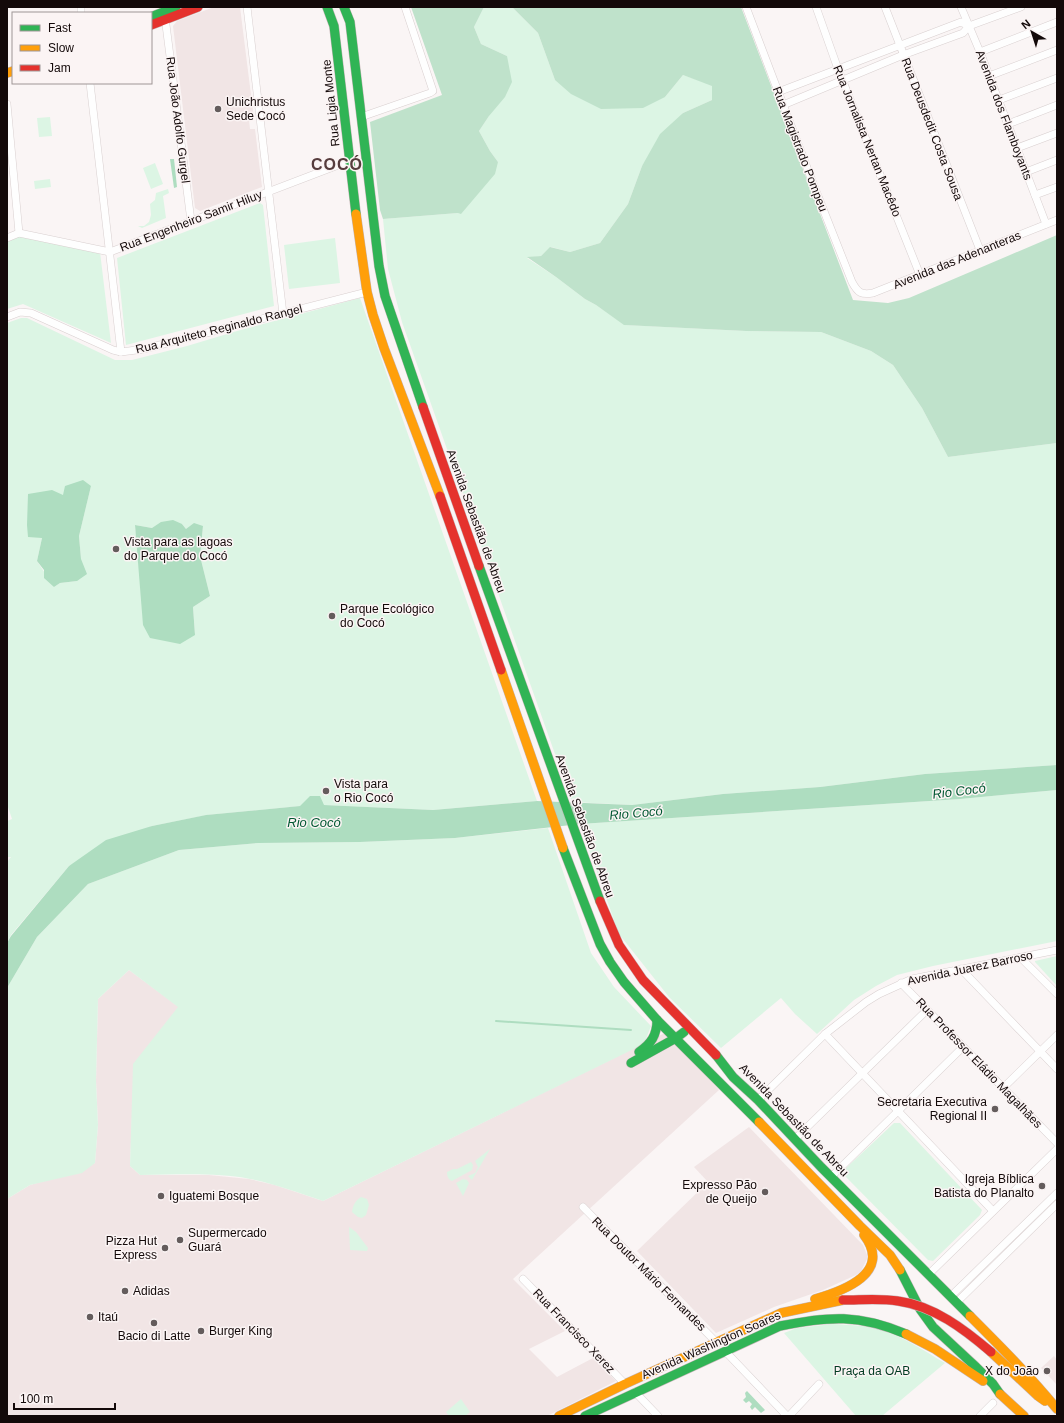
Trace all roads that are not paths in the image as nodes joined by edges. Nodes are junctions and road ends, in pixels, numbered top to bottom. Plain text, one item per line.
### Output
1 (176, 7) edge
2 (198, 7) edge
3 (247, 7) edge
4 (327, 7) edge
5 (344, 7) edge
6 (349, 7) edge
7 (405, 7) edge
8 (746, 7) edge
9 (816, 7) edge
10 (885, 7) edge
11 (961, 7) edge
12 (1021, 7) edge
13 (165, 16) junction
14 (152, 17) edge
15 (350, 22) junction
16 (1057, 22) edge
17 (152, 24) edge
18 (969, 26) junction
19 (900, 45) junction
20 (1057, 50) edge
21 (980, 52) junction
22 (903, 55) junction
23 (838, 69) junction
24 (989, 76) junction
25 (1057, 78) edge
26 (842, 80) junction
27 (90, 84) edge
28 (778, 92) junction
29 (999, 100) junction
30 (7, 104) edge
31 (783, 105) junction
32 (1057, 105) edge
33 (361, 117) junction
34 (1008, 124) junction
35 (1057, 133) edge
36 (1017, 148) junction
37 (1057, 160) edge
38 (349, 161) junction
39 (1026, 172) junction
40 (1057, 187) edge
41 (268, 192) junction
42 (1035, 195) junction
43 (1057, 220) edge
44 (191, 221) junction
45 (1046, 224) junction
46 (19, 233) junction
47 (7, 238) edge
48 (980, 250) junction
49 (110, 252) junction
50 (920, 275) junction
51 (856, 290) joint
52 (367, 292) junction
53 (283, 314) junction
54 (7, 317) edge
55 (121, 352) junction
56 (402, 394) junction
57 (425, 415) junction
58 (422, 446) junction
59 (448, 480) junction
60 (1057, 950) edge
61 (1022, 958) junction
62 (961, 969) junction
63 (643, 980) junction
64 (902, 983) junction
65 (1057, 994) edge
66 (926, 1010) junction
67 (657, 1020) junction
68 (682, 1029) junction
69 (825, 1034) junction
70 (1057, 1035) edge
71 (673, 1036) junction
72 (963, 1048) junction
73 (688, 1050) junction
74 (1040, 1052) junction
75 (632, 1059) junction
76 (1057, 1069) edge
77 (862, 1073) junction
78 (734, 1077) junction
79 (1003, 1088) junction
80 (758, 1100) junction
81 (899, 1112) junction
82 (795, 1139) junction
83 (1057, 1143) edge
84 (784, 1146) junction
85 (1057, 1149) edge
86 (821, 1167) junction
87 (811, 1177) junction
88 (831, 1177) junction
89 (1057, 1194) edge
90 (1057, 1204) edge
91 (583, 1207) dead end
92 (993, 1212) junction
93 (860, 1226) junction
94 (929, 1274) junction
95 (523, 1279) dead end
96 (954, 1299) junction
97 (782, 1313) junction
98 (716, 1342) junction
99 (725, 1351) junction
100 (625, 1384) junction
101 (819, 1384) dead end
102 (635, 1392) junction
103 (1000, 1394) junction
104 (993, 1403) dead end
105 (1057, 1409) edge
106 (559, 1416) edge
107 (585, 1416) edge
108 (658, 1416) edge
109 (788, 1416) edge
110 (980, 1416) edge
111 (1024, 1416) edge

1 - 13 main road
2 - 13 main road
3 - 41 street
4 - 38 main road, Rua Ligia Monte
5 - 15 main road
6 - 15 main road
7 - 33 street
8 - 28 street, Rua Magistrado Pompeu
9 - 23 street, Rua Jornalista Nertan Macêdo
10 - 19 street, Rua Deusdedit Costa Sousa
11 - 18 street, Avenida dos Flamboyants
12 - 18 street
13 - 14 main road
13 - 17 main road
13 - 44 street, Rua João Adolfo Gurgel
15 - 33 main road
16 - 21 street
18 - 19 street
18 - 21 street, Avenida dos Flamboyants
18 - 22 street
19 - 22 street, Rua Deusdedit Costa Sousa
19 - 23 street
20 - 24 street
21 - 24 street, Avenida dos Flamboyants
22 - 26 street
22 - 48 street, Rua Deusdedit Costa Sousa
23 - 26 street, Rua Jornalista Nertan Macêdo
23 - 28 street
24 - 29 street, Avenida dos Flamboyants
25 - 29 street
26 - 31 street
26 - 50 street, Rua Jornalista Nertan Macêdo
27 - 49 street
28 - 31 street, Rua Magistrado Pompeu
29 - 34 street, Avenida dos Flamboyants
30 - 46 street
31 - 51 street, Rua Magistrado Pompeu
32 - 34 street
33 - 57 main road, Avenida Sebastião de Abreu
34 - 36 street, Avenida dos Flamboyants
35 - 36 street
36 - 39 street, Avenida dos Flamboyants
37 - 39 street
38 - 41 street, Rua Engenheiro Samir Hiluy
38 - 52 main road, Rua Ligia Monte
39 - 42 street, Avenida dos Flamboyants
40 - 42 street
41 - 44 street, Rua Engenheiro Samir Hiluy
41 - 53 street
42 - 45 street, Avenida dos Flamboyants
43 - 45 street, Avenida das Adenanteras
44 - 49 street, Rua Engenheiro Samir Hiluy
45 - 48 street, Avenida das Adenanteras
46 - 47 street
46 - 49 street, Rua Engenheiro Samir Hiluy
48 - 50 street, Avenida das Adenanteras
49 - 55 street
50 - 51 street, Avenida das Adenanteras
52 - 53 street, Rua Arquiteto Reginaldo Rangel
52 - 56 main road, Avenida Sebastião de Abreu
53 - 55 street, Rua Arquiteto Reginaldo Rangel
54 - 55 street, Rua Arquiteto Reginaldo Rangel
56 - 57 main road
56 - 58 main road, Avenida Sebastião de Abreu
57 - 59 main road, Avenida Sebastião de Abreu
58 - 59 main road
58 - 67 main road, Avenida Sebastião de Abreu
59 - 63 main road, Avenida Sebastião de Abreu
60 - 61 street, Avenida Juarez Barroso
61 - 62 street, Avenida Juarez Barroso
61 - 65 street
62 - 64 street, Avenida Juarez Barroso
62 - 74 street
63 - 68 main road
63 - 78 main road, Avenida Sebastião de Abreu
64 - 66 street, Rua Professor Eládio Magalhães
64 - 69 street, Avenida Juarez Barroso
66 - 72 street, Rua Professor Eládio Magalhães
66 - 77 street
67 - 71 main road, Avenida Sebastião de Abreu
67 - 75 main road
68 - 71 main road
68 - 78 main road
69 - 77 street
69 - 80 street, Avenida Juarez Barroso
70 - 74 street
71 - 73 main road, Avenida Sebastião de Abreu
71 - 75 main road
72 - 79 street, Rua Professor Eládio Magalhães
72 - 81 street
73 - 75 main road
73 - 84 main road, Avenida Sebastião de Abreu
74 - 76 street
74 - 79 street
77 - 81 street
77 - 82 street
78 - 80 main road, Avenida Sebastião de Abreu
79 - 83 street, Rua Professor Eládio Magalhães
80 - 82 main road, Avenida Sebastião de Abreu
81 - 88 street
81 - 92 street
82 - 84 main road
82 - 86 main road, Avenida Sebastião de Abreu
84 - 87 main road, Avenida Sebastião de Abreu
85 - 92 street
86 - 87 main road
86 - 88 main road, Avenida Sebastião de Abreu
87 - 93 main road, Avenida Sebastião de Abreu
88 - 94 main road, Avenida Sebastião de Abreu
89 - 96 street
90 - 96 street
91 - 98 street, Rua Doutor Mário Fernandes
92 - 94 street
93 - 97 main road
93 - 103 main road, Avenida Washington Soares
94 - 96 main road, Avenida Washington Soares
95 - 100 street, Rua Francisco Xerez
96 - 105 main road, Avenida Washington Soares
97 - 98 main road, Avenida Washington Soares
97 - 105 main road, Avenida Washington Soares, bridge
98 - 100 main road, Avenida Washington Soares
99 - 102 main road, Avenida Washington Soares
99 - 103 main road, Avenida Washington Soares
99 - 109 street
100 - 106 main road, Avenida Washington Soares
101 - 109 street
102 - 107 main road, Avenida Washington Soares
102 - 108 street
103 - 111 main road, Avenida Washington Soares
104 - 110 street

